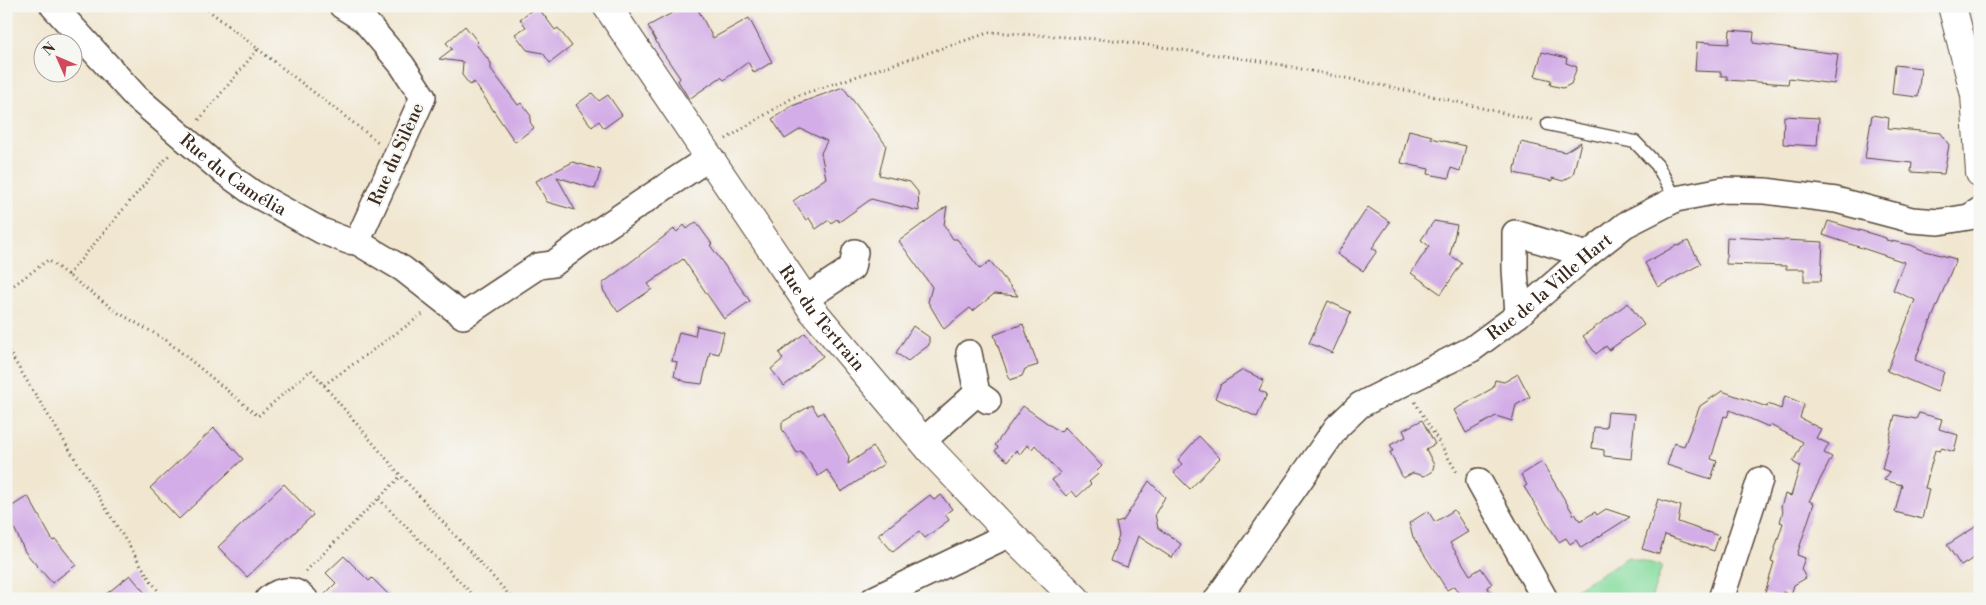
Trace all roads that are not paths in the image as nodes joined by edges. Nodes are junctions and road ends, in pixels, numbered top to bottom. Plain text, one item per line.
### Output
1 (53, 6) edge
2 (342, 6) edge
3 (607, 6) edge
4 (1952, 6) edge
5 (1548, 124) road end
6 (708, 154) junction
7 (1980, 173) edge
8 (1676, 198) junction
9 (1980, 210) edge
10 (357, 242) junction
11 (1586, 255) junction
12 (858, 263) dead end
13 (805, 299) junction
14 (1518, 316) junction
15 (969, 353) dead end
16 (923, 441) junction
17 (1760, 480) dead end
18 (1479, 481) road end
19 (1010, 534) junction
20 (874, 599) edge
21 (1076, 599) edge
22 (1217, 599) edge
23 (1545, 599) edge
24 (1721, 599) edge

1 - 10 street, Rue du Camélia
2 - 10 street, Rue du Silène
3 - 6 street, Rue du Tertrain
4 - 7 street
5 - 8 lane
6 - 10 street, Rue du Camélia
6 - 13 street, Rue du Tertrain
8 - 9 street, Rue de la Ville Hart
8 - 11 street, Rue de la Ville Hart
11 - 14 street, Rue de la Ville Hart
11 - 14 street
12 - 13 street
13 - 16 street, Rue du Tertrain
14 - 22 street, Rue de la Ville Hart
15 - 16 street
16 - 19 street, Rue du Tertrain
17 - 24 street
18 - 23 street
19 - 20 street
19 - 21 street, Rue du Tertrain

